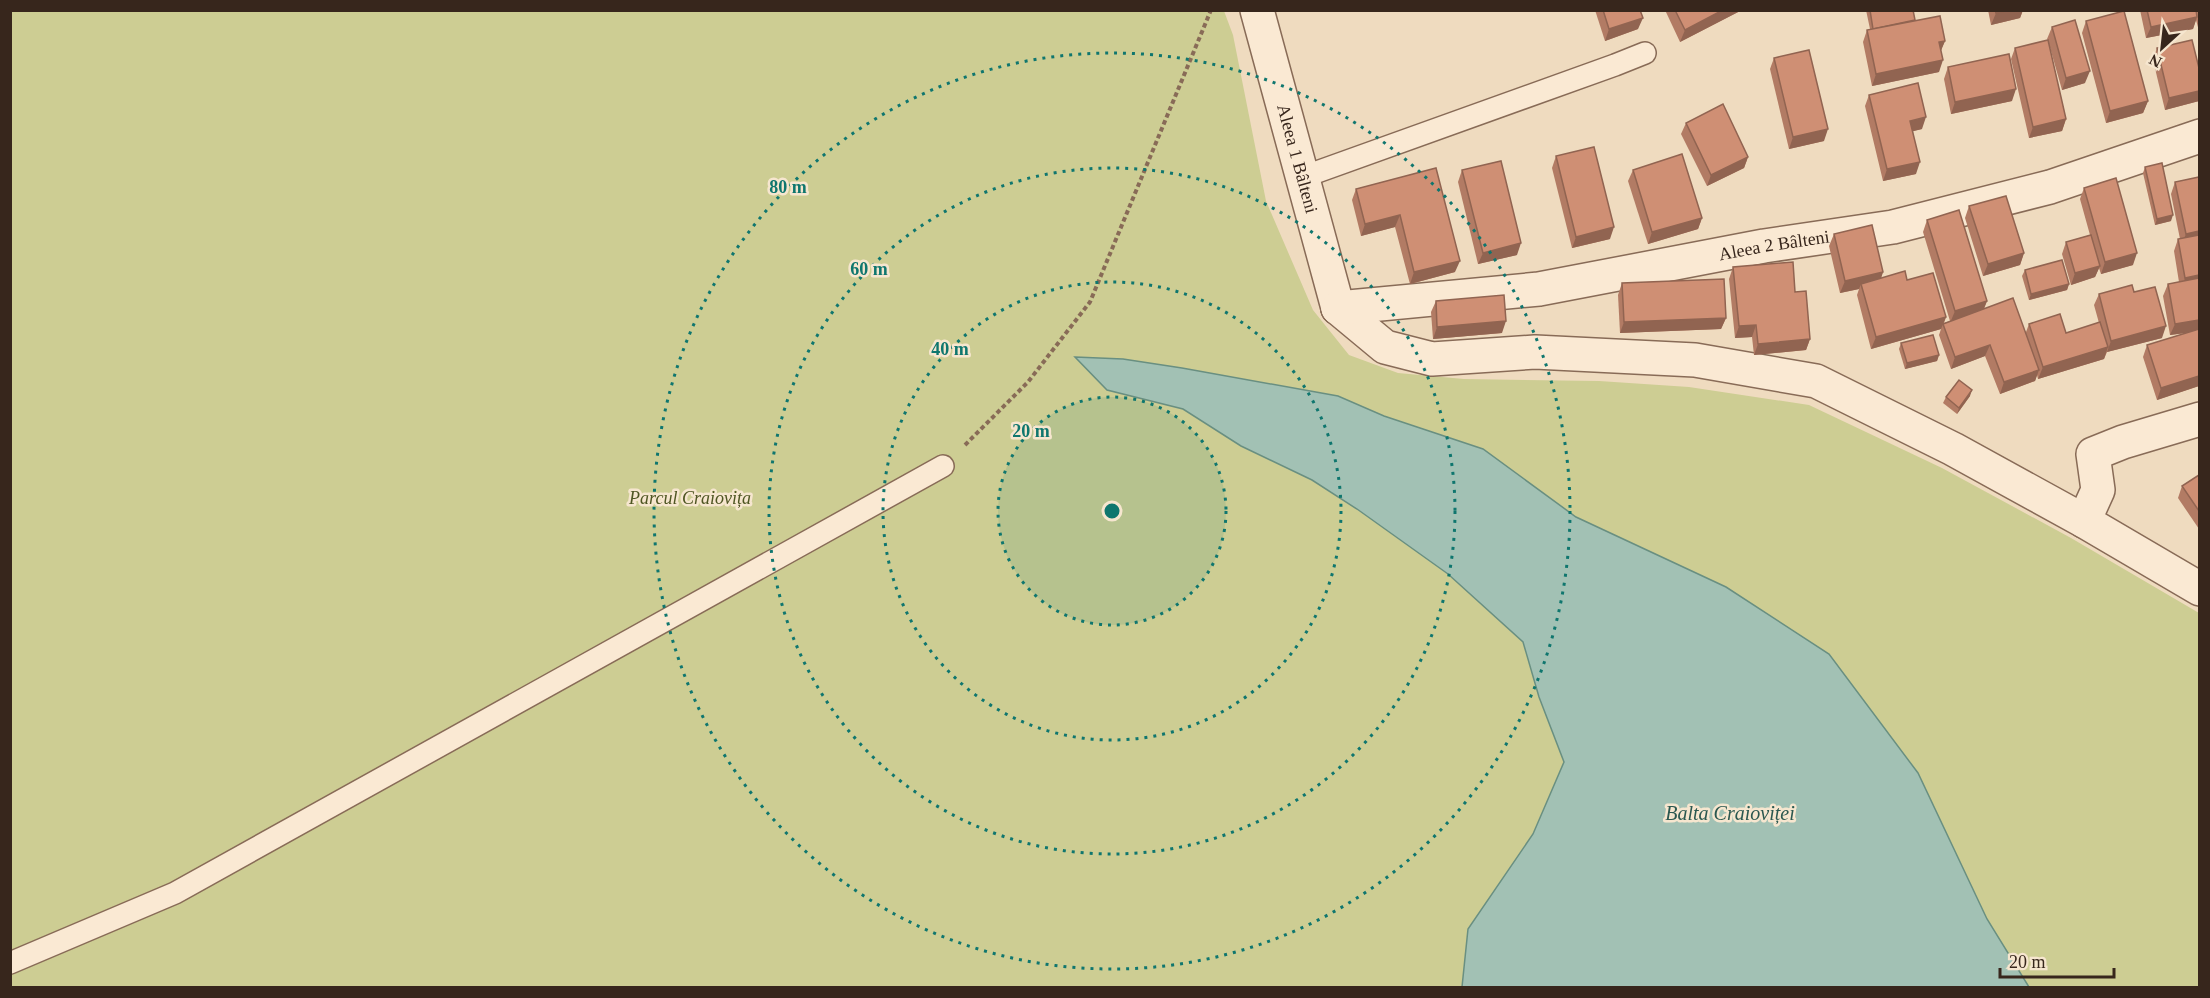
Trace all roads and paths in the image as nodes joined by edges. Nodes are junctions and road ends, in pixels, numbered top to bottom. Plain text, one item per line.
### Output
1 (1211, 10) edge
2 (1257, 10) edge
3 (1645, 53) dead end
4 (2199, 136) edge
5 (1303, 177) junction
6 (1338, 308) junction
7 (2199, 419) edge
8 (943, 466) joint
9 (2084, 521) junction
10 (2199, 589) edge
11 (10, 963) edge

1 - 8 path
2 - 5 street, Aleea 1 Bâlteni
3 - 5 lane
4 - 6 street, Aleea 2 Bâlteni
5 - 6 street, Aleea 1 Bâlteni
6 - 9 street
7 - 9 street
8 - 11 lane
9 - 10 street

